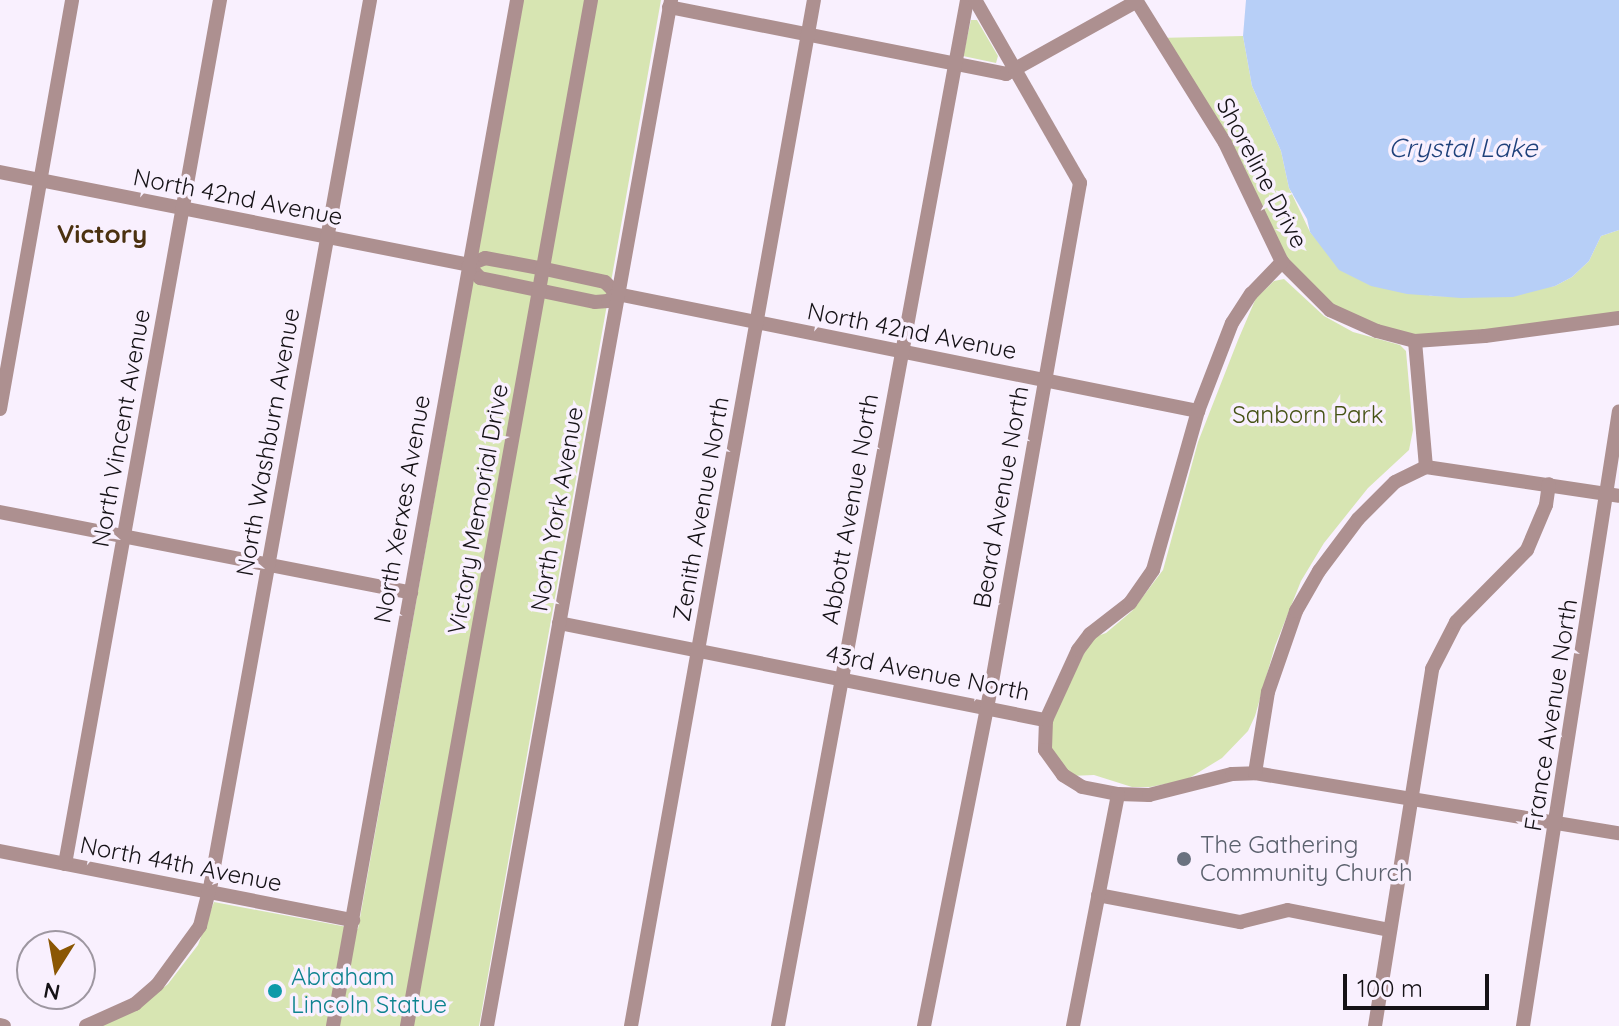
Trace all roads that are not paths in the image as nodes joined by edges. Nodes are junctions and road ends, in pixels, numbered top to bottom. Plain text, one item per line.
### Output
1 (72, 0) edge
2 (220, 0) edge
3 (370, 0) edge
4 (517, 0) edge
5 (591, 0) edge
6 (814, 0) edge
7 (967, 0) edge
8 (975, 0) edge
9 (1136, 0) edge
10 (670, 3) edge
11 (808, 35) junction
12 (955, 64) junction
13 (1015, 70) junction
14 (0, 172) edge
15 (41, 180) junction
16 (183, 208) junction
17 (327, 237) junction
18 (1282, 262) junction
19 (468, 265) junction
20 (545, 269) junction
21 (541, 290) junction
22 (617, 294) junction
23 (1619, 318) edge
24 (757, 322) junction
25 (1415, 341) junction
26 (901, 351) junction
27 (1044, 380) junction
28 (0, 409) edge
29 (1198, 411) junction
30 (1619, 411) edge
31 (1426, 467) junction
32 (1549, 484) junction
33 (1614, 495) edge
34 (0, 512) edge
35 (124, 536) junction
36 (269, 565) junction
37 (411, 593) junction
38 (559, 623) junction
39 (698, 650) junction
40 (842, 679) junction
41 (987, 707) junction
42 (1046, 720) junction
43 (1255, 773) junction
44 (1118, 794) junction
45 (1412, 798) junction
46 (1558, 822) junction
47 (1619, 833) edge
48 (0, 851) edge
49 (65, 864) junction
50 (209, 892) junction
51 (1098, 895) junction
52 (353, 920) junction
53 (1390, 930) junction
54 (86, 1026) edge
55 (333, 1026) edge
56 (407, 1026) edge
57 (487, 1026) edge
58 (631, 1026) edge
59 (778, 1026) edge
60 (924, 1026) edge
61 (1073, 1026) edge
62 (1375, 1026) edge
63 (1523, 1026) edge

1 - 15 street
2 - 16 street, North Vincent Avenue
3 - 17 street, North Washburn Avenue
4 - 19 street, North Xerxes Avenue
5 - 20 street, Victory Memorial Drive
6 - 11 street, Zenith Avenue North
7 - 12 street, Abbott Avenue North
8 - 13 street, Beard Avenue North
9 - 13 street
9 - 18 street, Shoreline Drive
10 - 11 street
10 - 22 street, North York Avenue
11 - 12 street
11 - 24 street, Zenith Avenue North
12 - 13 street
12 - 26 street, Abbott Avenue North
13 - 27 street, Beard Avenue North
14 - 15 street, North 42nd Avenue
15 - 16 street, North 42nd Avenue
15 - 28 street
16 - 17 street, North 42nd Avenue
16 - 35 street, North Vincent Avenue
17 - 19 street, North 42nd Avenue
17 - 36 street, North Washburn Avenue
18 - 25 street, Shoreline Drive
18 - 29 street
19 - 20 street, North 42nd Avenue
19 - 21 street, North 42nd Avenue
19 - 37 street, North Xerxes Avenue
20 - 21 street, Victory Memorial Drive
20 - 22 street, North 42nd Avenue
21 - 22 street, North 42nd Avenue
21 - 56 street, Victory Memorial Drive
22 - 24 street, North 42nd Avenue
22 - 38 street, North York Avenue
23 - 25 street, Shoreline Drive
24 - 26 street, North 42nd Avenue
24 - 39 street, Zenith Avenue North
25 - 31 street
26 - 27 street, North 42nd Avenue
26 - 40 street, Abbott Avenue North
27 - 29 street, North 42nd Avenue
27 - 41 street, Beard Avenue North
29 - 42 street
30 - 33 street, France Avenue North
31 - 32 street
31 - 43 street
32 - 33 street
32 - 45 street
33 - 46 street, France Avenue North
34 - 35 street
35 - 36 street
35 - 49 street, North Vincent Avenue
36 - 37 street
36 - 50 street, North Washburn Avenue
37 - 52 street, North Xerxes Avenue
38 - 39 street, 43rd Avenue North
38 - 57 street, North York Avenue
39 - 40 street, 43rd Avenue North
39 - 58 street, Zenith Avenue North
40 - 41 street, 43rd Avenue North
40 - 59 street, Abbott Avenue North
41 - 42 street, 43rd Avenue North
41 - 60 street, Beard Avenue North
42 - 44 street, 43rd Avenue North
43 - 44 street, 43rd Avenue North
43 - 45 street, 43rd Avenue North
44 - 51 street
45 - 46 street, 43rd Avenue North
45 - 53 street
46 - 47 street, 43rd Avenue North
46 - 63 street, France Avenue North
48 - 49 street, North 44th Avenue
49 - 50 street, North 44th Avenue
50 - 52 street, North 44th Avenue
50 - 54 street, North Washburn Avenue
51 - 53 street
51 - 61 street
52 - 55 street, North Xerxes Avenue
53 - 62 street

